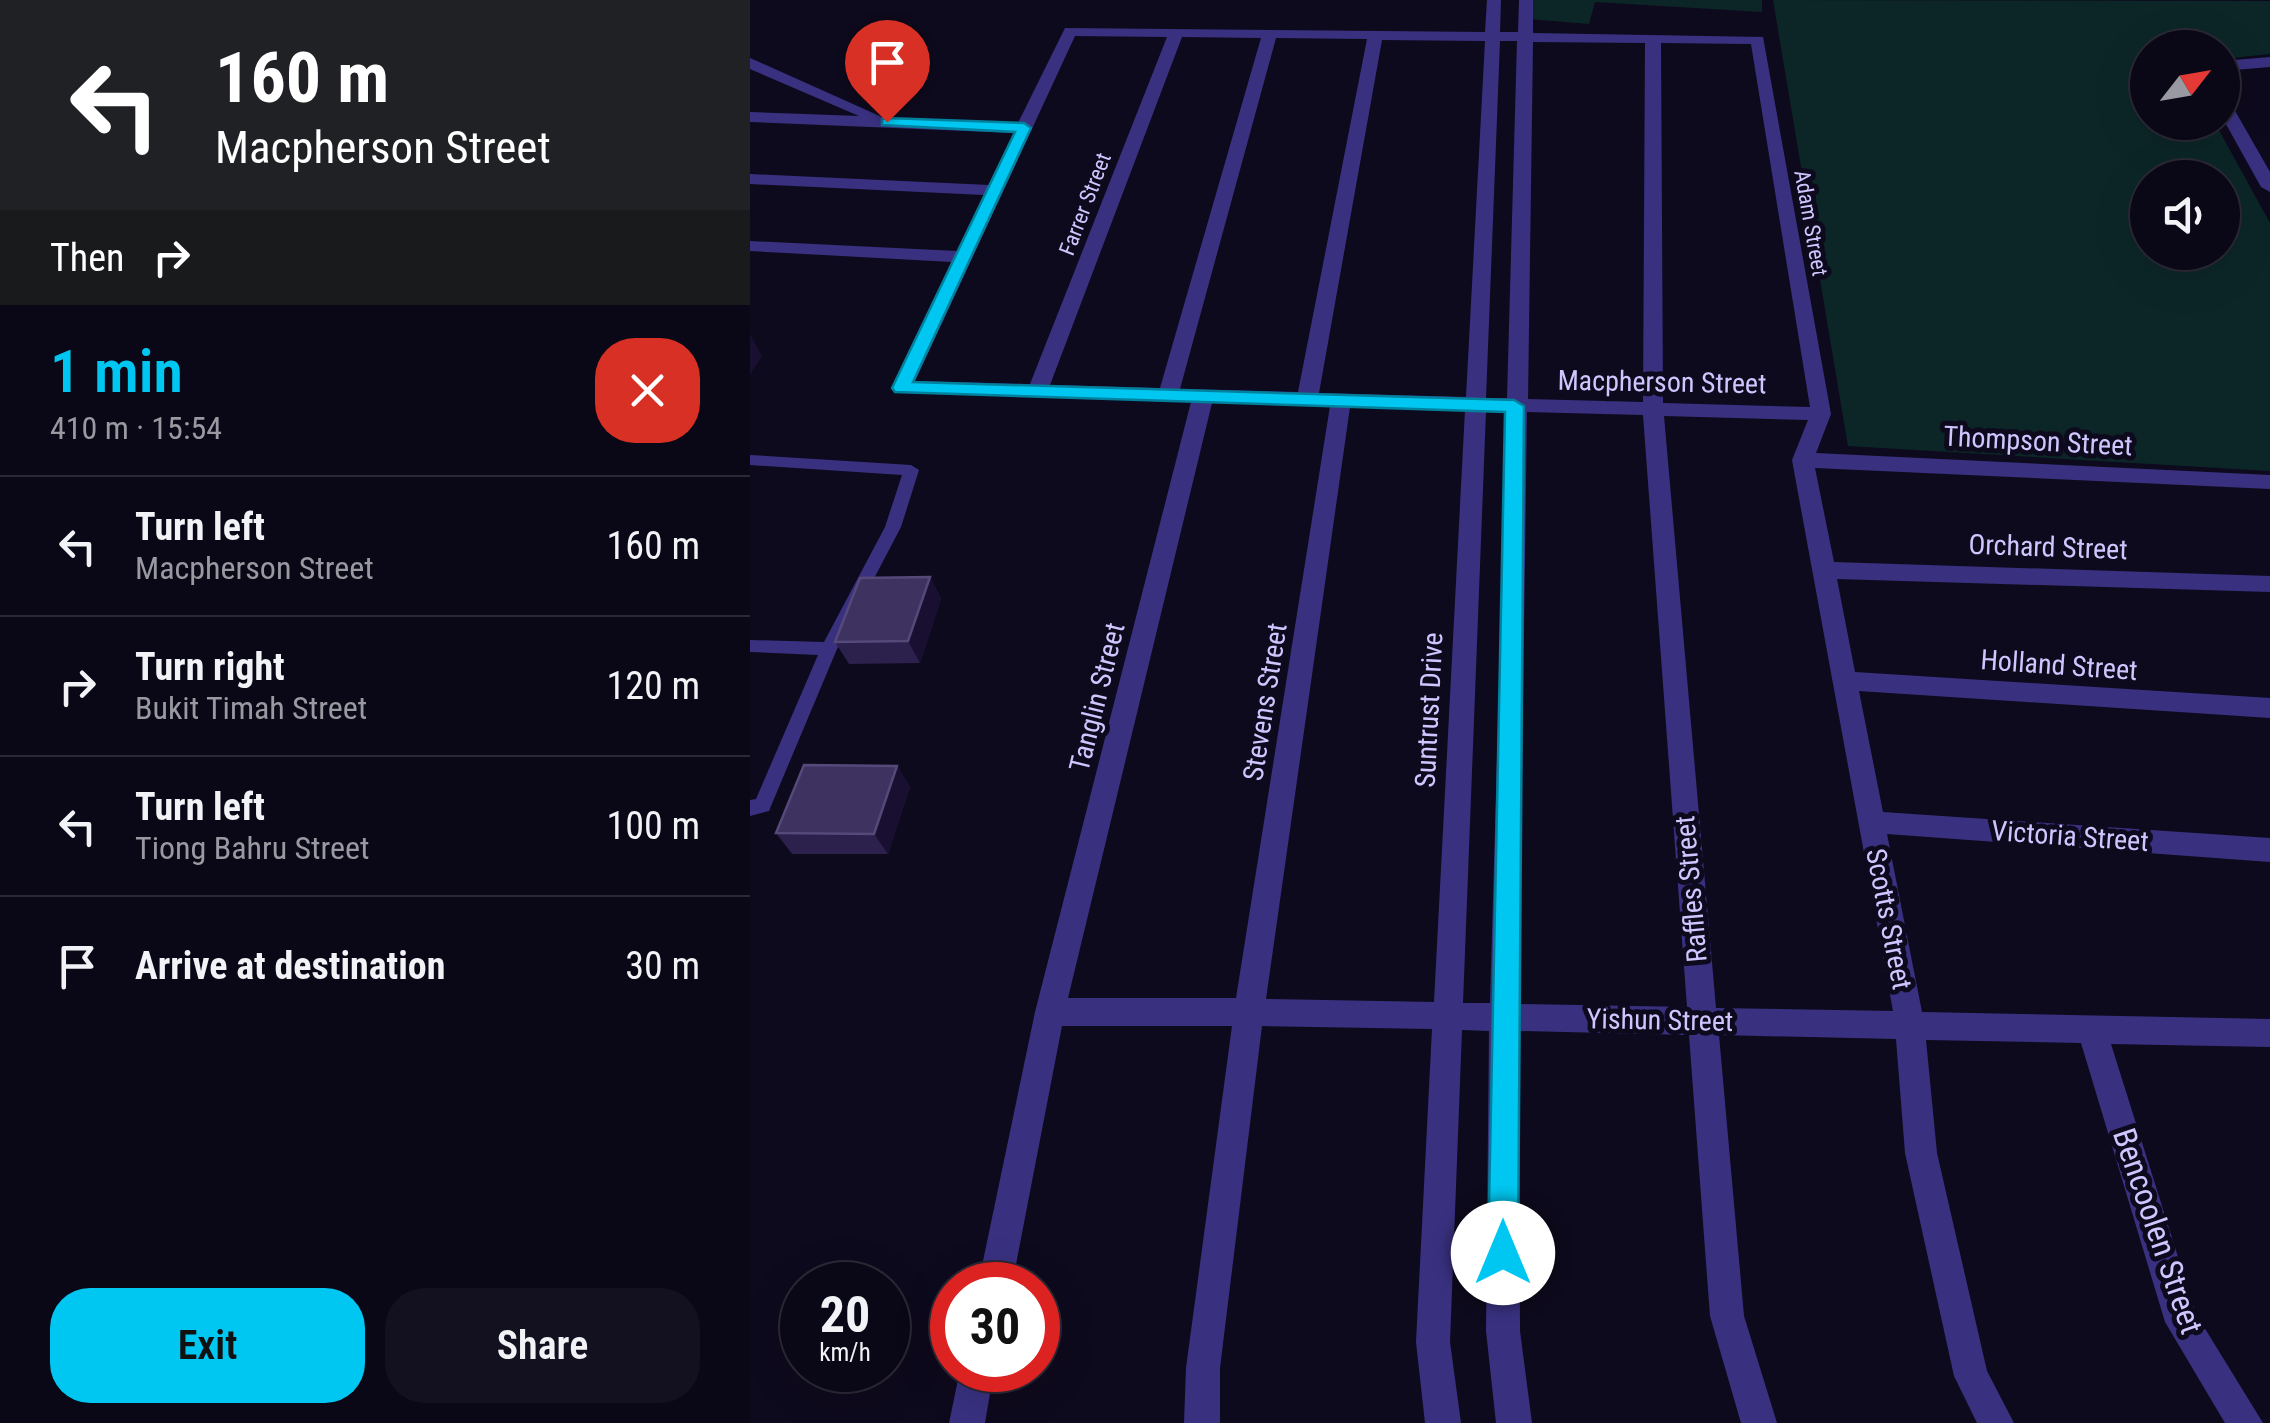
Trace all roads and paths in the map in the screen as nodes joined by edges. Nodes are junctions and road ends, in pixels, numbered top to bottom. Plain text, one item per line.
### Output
1 (1494, 0) edge
2 (1526, 0) edge
3 (1176, 34) junction
4 (1269, 35) junction
5 (1375, 36) junction
6 (1490, 38) junction
7 (1525, 38) junction
8 (1653, 39) junction
9 (2270, 62) edge
10 (750, 63) edge
11 (2240, 64) edge
12 (750, 117) edge
13 (887, 122) junction
14 (1024, 128) junction
15 (2240, 134) edge
16 (750, 179) edge
17 (2270, 187) edge
18 (994, 190) junction
19 (750, 246) edge
20 (963, 258) junction
21 (1036, 392) junction
22 (1168, 395) junction
23 (1202, 396) junction
24 (1307, 400) junction
25 (1341, 400) junction
26 (1472, 405) junction
27 (1514, 406) junction
28 (1653, 410) junction
29 (1820, 414) junction
30 (750, 460) edge
31 (1803, 460) junction
32 (2270, 482) edge
33 (1824, 570) junction
34 (2270, 584) edge
35 (750, 646) edge
36 (829, 649) junction
37 (1844, 681) junction
38 (2270, 708) edge
39 (750, 808) edge
40 (1871, 822) junction
41 (2270, 850) edge
42 (1050, 1012) junction
43 (1248, 1012) junction
44 (1445, 1016) junction
45 (1504, 1017) junction
46 (1702, 1022) junction
47 (1910, 1025) junction
48 (2092, 1029) junction
49 (2270, 1033) edge
50 (1000, 1262) edge
51 (973, 1392) edge
52 (967, 1423) edge
53 (1202, 1423) edge
54 (1443, 1423) edge
55 (1514, 1423) edge
56 (1759, 1423) edge
57 (1996, 1423) edge
58 (2246, 1423) edge

1 - 6 street, Suntrust Drive
2 - 7 street
3 - 4 street
3 - 14 street
3 - 21 street, Farrer Street
4 - 5 street
4 - 22 street
5 - 6 street
5 - 24 street
6 - 7 street
6 - 26 street, Suntrust Drive
7 - 8 street
7 - 27 street
8 - 28 street, Raffles Street
8 - 29 street, Adam Street
9 - 11 street
10 - 13 street
12 - 13 street
13 - 14 street
14 - 18 street
15 - 17 street
16 - 18 street
18 - 20 street
19 - 20 street
20 - 21 street, Macpherson Street
21 - 22 street, Macpherson Street
22 - 23 street, Macpherson Street
23 - 24 street, Macpherson Street
23 - 42 street, Tanglin Street
24 - 25 street, Macpherson Street
25 - 26 street, Macpherson Street
25 - 43 street, Stevens Street
26 - 27 street, Macpherson Street
26 - 44 street, Suntrust Drive
27 - 28 street, Macpherson Street
27 - 45 street
28 - 29 street, Macpherson Street
28 - 46 street, Raffles Street
29 - 31 street
30 - 36 lane
31 - 32 street, Thompson Street
31 - 33 street, Scotts Street
33 - 34 street, Orchard Street
33 - 37 street, Scotts Street
35 - 36 lane
36 - 39 lane
37 - 38 street, Holland Street
37 - 40 street, Scotts Street
40 - 41 street, Victoria Street
40 - 47 street, Scotts Street
42 - 43 street, Yishun Street
42 - 50 street, Tanglin Street
43 - 44 street, Yishun Street
43 - 53 street, Stevens Street
44 - 45 street, Yishun Street
44 - 54 street, Suntrust Drive
45 - 46 street, Yishun Street
45 - 55 street
46 - 47 street, Yishun Street
46 - 56 street, Raffles Street
47 - 48 street, Yishun Street
47 - 57 street, Scotts Street
48 - 49 street, Yishun Street
48 - 58 street, Bencoolen Street
51 - 52 street

